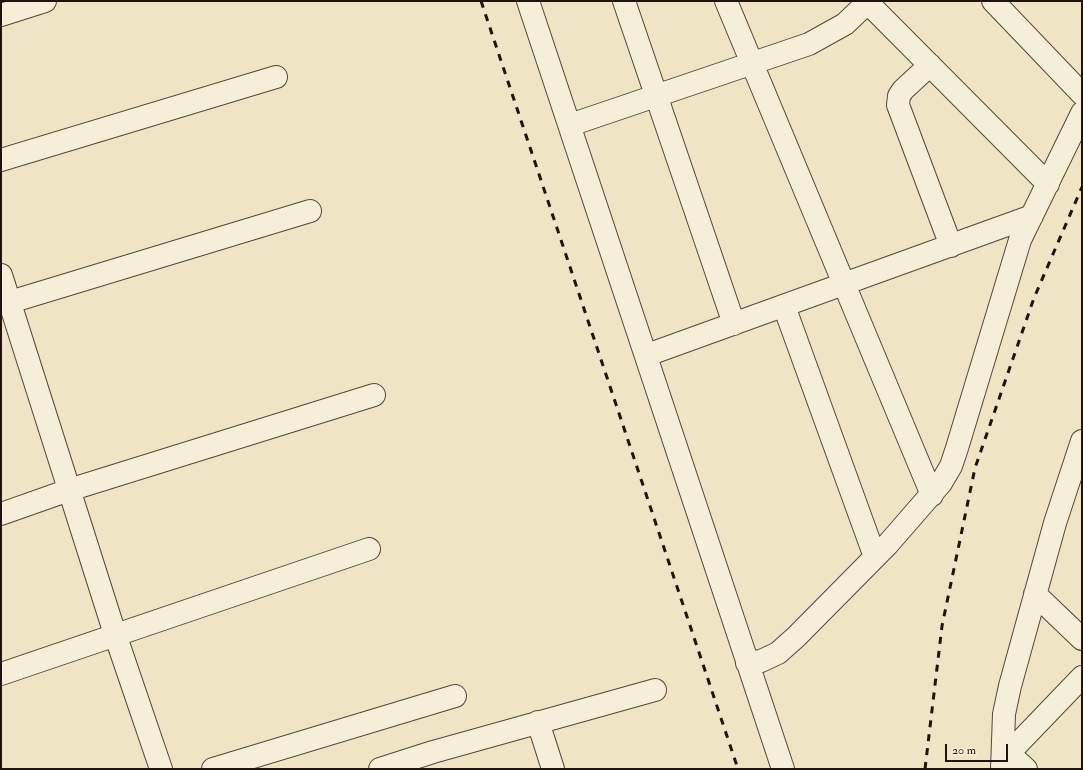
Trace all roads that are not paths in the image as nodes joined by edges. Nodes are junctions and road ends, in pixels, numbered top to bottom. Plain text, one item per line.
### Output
1 (45, 1) edge
2 (528, 1) edge
3 (624, 1) edge
4 (726, 1) edge
5 (868, 2) edge
6 (995, 2) edge
7 (1, 15) edge
8 (753, 63) junction
9 (930, 65) junction
10 (276, 76) dead end
11 (1082, 94) edge
12 (657, 96) junction
13 (1082, 113) edge
14 (570, 125) junction
15 (1, 160) edge
16 (1048, 184) junction
17 (310, 211) dead end
18 (1032, 216) junction
19 (951, 246) junction
20 (1, 275) edge
21 (845, 284) junction
22 (10, 302) junction
23 (784, 306) junction
24 (734, 324) junction
25 (647, 355) junction
26 (374, 394) dead end
27 (1082, 441) edge
28 (69, 490) junction
29 (932, 495) junction
30 (1, 514) edge
31 (369, 549) dead end
32 (875, 556) junction
33 (1035, 594) junction
34 (115, 634) junction
35 (1082, 639) edge
36 (747, 663) junction
37 (1, 674) edge
38 (1082, 677) edge
39 (655, 690) dead end
40 (455, 696) dead end
41 (538, 722) junction
42 (1005, 757) edge
43 (161, 769) edge
44 (213, 769) edge
45 (380, 769) edge
46 (553, 769) edge
47 (783, 769) edge
48 (1026, 769) edge

1 - 7 street
2 - 14 street
3 - 12 street
4 - 8 street
5 - 8 street
5 - 9 street
6 - 11 street
8 - 12 street
8 - 21 street
9 - 16 street
9 - 19 street
10 - 15 street
12 - 14 street
12 - 24 street
13 - 16 street
14 - 25 street
16 - 18 street
17 - 22 street
18 - 19 street
18 - 29 street
19 - 21 street
20 - 22 street
21 - 23 street
21 - 29 street
22 - 28 street
23 - 24 street
23 - 32 street
24 - 25 street
25 - 36 street
26 - 28 street
27 - 33 street
28 - 30 street
28 - 34 street
29 - 32 street
31 - 34 street
32 - 36 street
33 - 35 street
33 - 42 street
34 - 37 street
34 - 43 street
36 - 47 street
38 - 42 street
39 - 41 street
40 - 44 street
41 - 45 street
41 - 46 street
42 - 48 street

